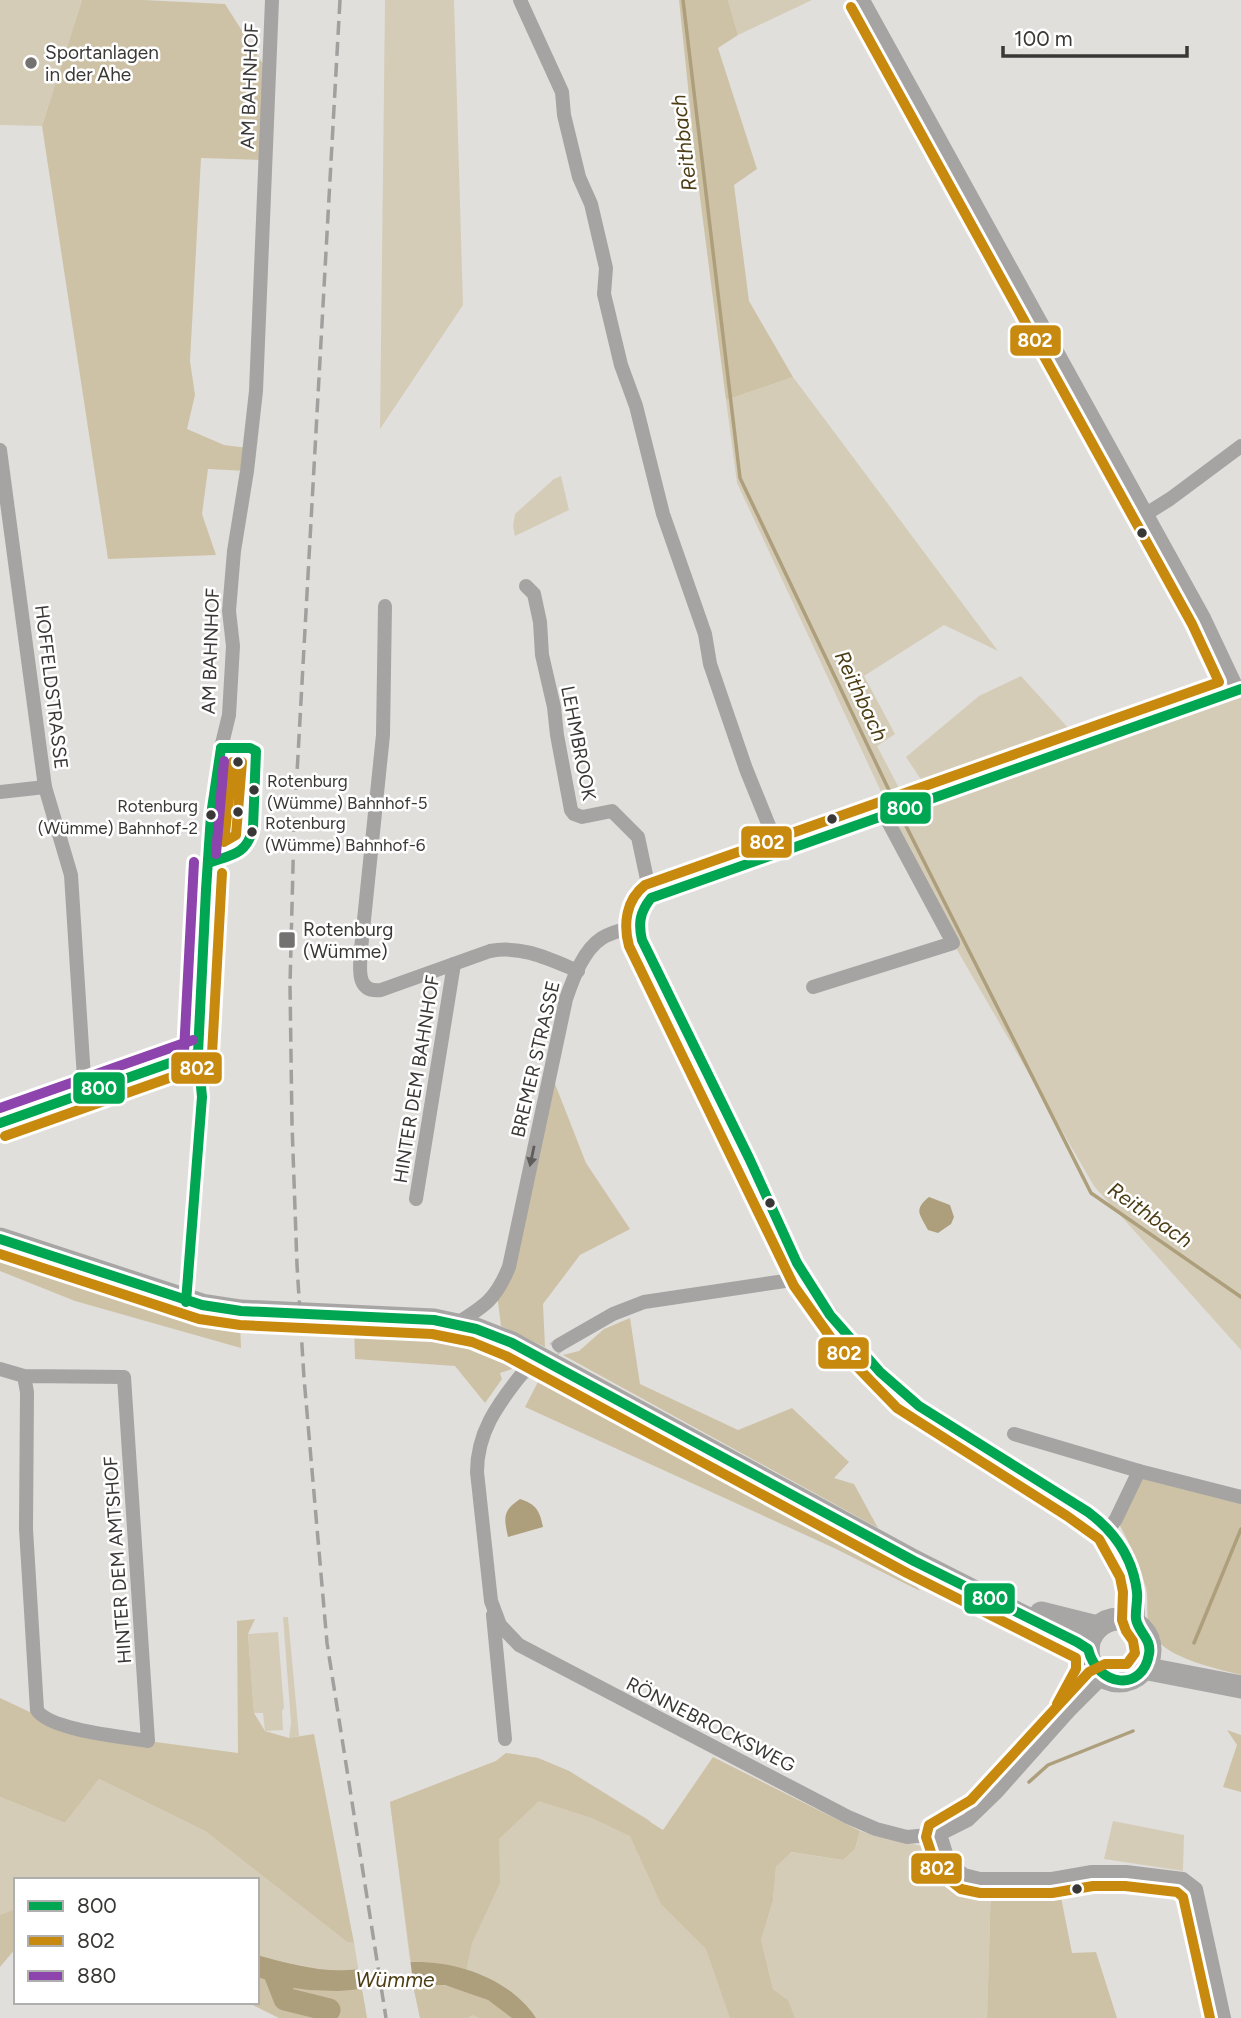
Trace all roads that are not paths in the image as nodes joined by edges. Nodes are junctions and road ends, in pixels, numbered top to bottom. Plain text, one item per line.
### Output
1 (272, 0) edge
2 (520, 0) edge
3 (863, 0) edge
4 (1241, 446) edge
5 (0, 450) edge
6 (1146, 514) junction
7 (6, 533) edge
8 (526, 586) dead end
9 (385, 606) dead end
10 (1240, 689) edge
11 (45, 787) junction
12 (0, 792) edge
13 (888, 815) junction
14 (780, 853) junction
15 (651, 898) junction
16 (638, 926) junction
17 (454, 964) junction
18 (578, 971) junction
19 (813, 986) dead end
20 (198, 1054) junction
21 (85, 1094) junction
22 (0, 1123) edge
23 (415, 1199) dead end
24 (0, 1240) edge
25 (806, 1278) junction
26 (186, 1302) junction
27 (456, 1324) junction
28 (559, 1357) junction
29 (0, 1369) edge
30 (521, 1375) tunnel mouth
31 (24, 1376) junction
32 (1014, 1434) dead end
33 (1139, 1471) junction
34 (1241, 1497) edge
35 (1109, 1529) junction
36 (1133, 1572) junction
37 (995, 1600) junction
38 (491, 1601) junction
39 (1106, 1623) junction
40 (1138, 1625) junction
41 (1146, 1659) junction
42 (1095, 1664) junction
43 (1241, 1686) edge
44 (505, 1739) dead end
45 (940, 1834) junction
46 (1224, 2018) edge

1 - 20 street, AM BAHNHOF
2 - 14 street
3 - 6 street
4 - 6 street
5 - 7 street, HOFFELDSTRASSE
6 - 10 street
7 - 11 street, HOFFELDSTRASSE
8 - 15 street, LEHMBROOK
9 - 17 street, HINTER DEM BAHNHOF
10 - 13 street
11 - 12 street
11 - 21 street, HOFFELDSTRASSE
13 - 14 street
13 - 19 street
14 - 15 street
15 - 16 street
16 - 18 street, BREMER STRASSE
16 - 25 street
17 - 18 street, HINTER DEM BAHNHOF
17 - 23 street, HINTER DEM BAHNHOF
18 -> 27 street, BREMER STRASSE
20 - 21 street
20 - 26 street, AM BAHNHOF
21 - 22 street
24 - 26 main road
25 - 28 street
25 - 35 street
26 - 27 main road
27 - 28 main road
28 - 37 main road
29 - 31 street
30 - 38 street, RÖNNEBROCKSWEG
31 - 31 street, HINTER DEM AMTSHOF
32 - 33 street
33 - 34 street
33 - 35 street
35 - 36 street
36 - 39 street
36 - 40 street
37 - 39 main road
37 - 42 main road
38 - 44 street, RÖNNEBROCKSWEG
38 - 45 street, RÖNNEBROCKSWEG
39 - 40 main road
39 - 42 main road
40 - 41 main road
41 - 42 main road
41 - 43 main road
42 - 45 street, RÖNNEBROCKSWEG
45 - 46 street

